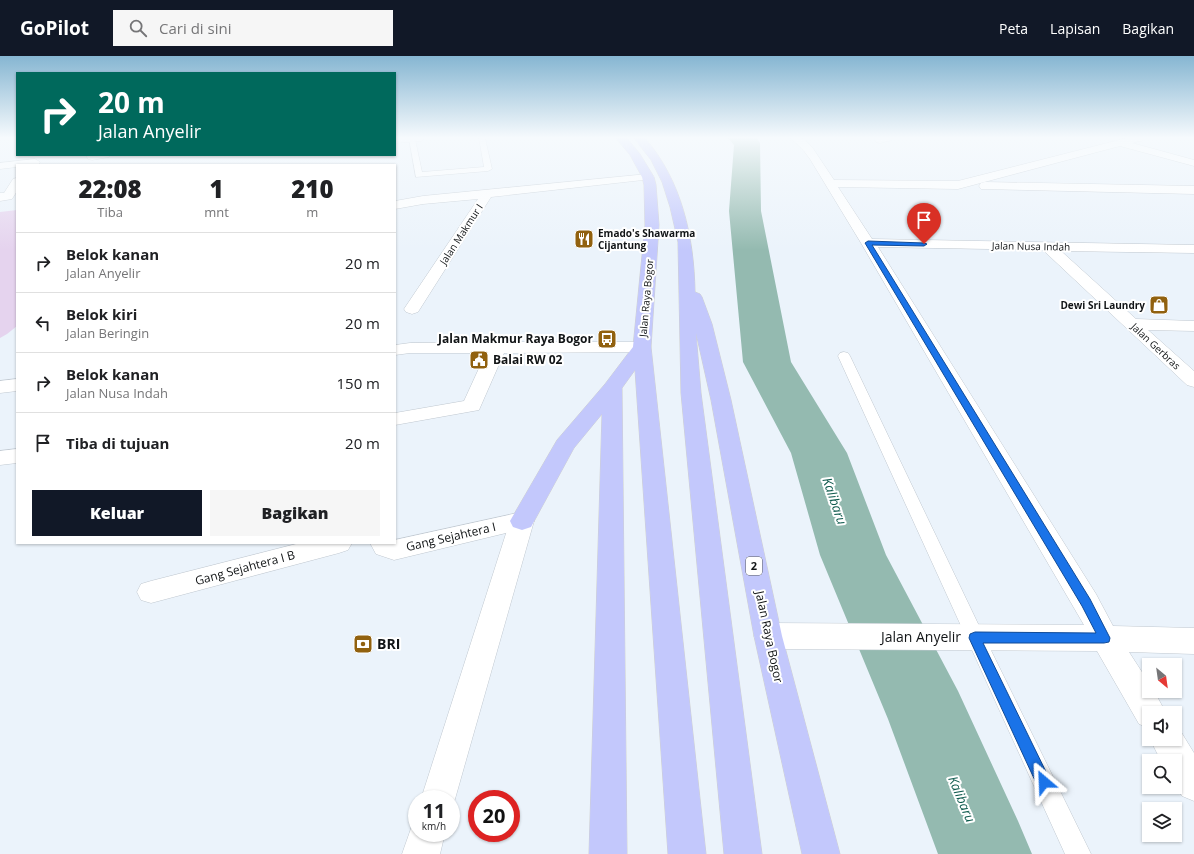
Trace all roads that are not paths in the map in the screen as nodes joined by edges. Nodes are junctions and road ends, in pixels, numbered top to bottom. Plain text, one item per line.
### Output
1 (665, 175) edge
2 (826, 175) edge
3 (996, 175) edge
4 (648, 177) joint
5 (16, 183) edge
6 (831, 183) junction
7 (958, 185) junction
8 (1194, 190) edge
9 (487, 194) junction
10 (0, 197) edge
11 (396, 205) edge
12 (868, 243) junction
13 (1048, 247) junction
14 (1194, 249) edge
15 (688, 292) junction
16 (412, 309) dead end
17 (1132, 324) junction
18 (1194, 326) edge
19 (498, 347) junction
20 (396, 350) edge
21 (642, 352) junction
22 (844, 356) dead end
23 (1194, 381) edge
24 (16, 385) edge
25 (0, 387) edge
26 (612, 388) junction
27 (396, 419) edge
28 (16, 456) edge
29 (0, 458) edge
30 (522, 521) junction
31 (335, 544) edge
32 (384, 544) edge
33 (151, 592) dead end
34 (768, 636) junction
35 (975, 638) junction
36 (1104, 638) junction
37 (1194, 641) edge
38 (1146, 706) edge
39 (1170, 746) edge
40 (1194, 784) edge
41 (441, 790) edge
42 (424, 842) edge
43 (421, 854) edge
44 (608, 854) edge
45 (687, 854) edge
46 (743, 854) edge
47 (821, 854) edge
48 (1078, 854) edge

1 - 15 highway, Jalan Raya Bogor / 2
2 - 6 street
3 - 7 street
4 - 9 street, Jalan Makmur I
4 - 21 highway, Jalan Raya Bogor
5 - 10 street
6 - 7 street
6 - 12 street
7 - 8 street
9 - 11 street
9 - 16 street, Jalan Makmur I
12 - 13 street, Jalan Nusa Indah
12 - 36 street
13 - 14 street, Jalan Nusa Indah
13 - 17 street, Jalan Gerbras
15 - 34 highway, Jalan Raya Bogor / 2
15 - 46 highway, Jalan Raya Bogor / 2
17 - 18 street
17 - 23 street, Jalan Gerbras
19 - 20 street
19 - 21 street
19 - 27 street
21 - 26 highway, Jalan Raya Bogor
21 - 45 highway, Jalan Raya Bogor
22 - 35 lane
24 - 25 street
26 - 30 highway, Jalan Raya Bogor
26 - 44 highway
28 - 29 street
30 - 32 street, Gang Sejahtera I
30 - 41 street
31 - 33 street, Gang Sejahtera I B
34 - 35 street, Jalan Anyelir
34 - 47 highway, Jalan Raya Bogor / 2
35 - 36 street, Jalan Anyelir
35 - 48 lane
36 - 37 street, Jalan Anyelir
36 - 38 street
39 - 40 street
42 - 43 street

